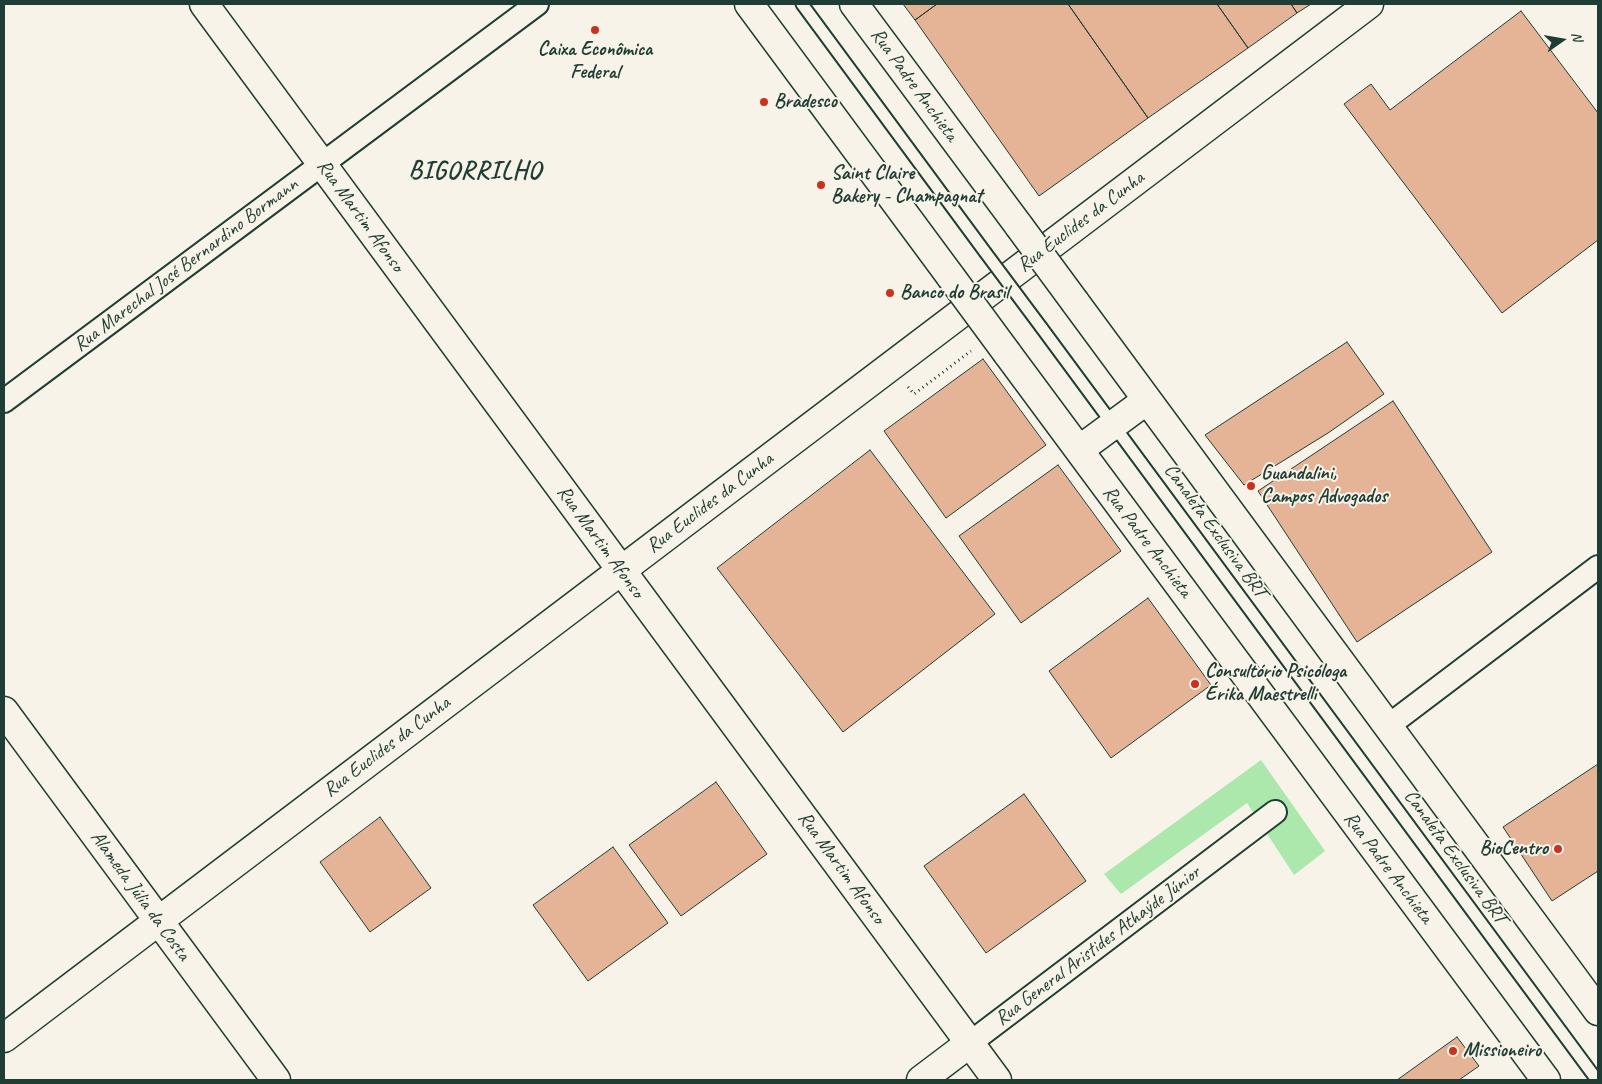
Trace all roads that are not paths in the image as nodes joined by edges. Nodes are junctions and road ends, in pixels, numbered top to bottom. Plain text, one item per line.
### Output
1 (204, 4) edge
2 (537, 4) edge
3 (749, 4) edge
4 (802, 4) edge
5 (854, 4) edge
6 (1369, 4) edge
7 (322, 164) junction
8 (1147, 400) junction
9 (4, 401) edge
10 (1113, 425) junction
11 (1080, 450) junction
12 (1598, 567) edge
13 (621, 570) junction
14 (4, 711) edge
15 (1388, 726) junction
16 (1275, 812) dead end
17 (159, 921) junction
18 (1598, 1011) edge
19 (4, 1038) edge
20 (970, 1043) junction
21 (276, 1080) edge
22 (921, 1080) edge
23 (997, 1080) edge
24 (1546, 1080) edge
25 (1597, 1080) edge

1 - 7 street, Rua Martim Afonso
2 - 7 street, Rua Marechal José Bernardino Bormann
3 - 11 street, Rua Padre Anchieta, bridge
4 - 10 lane, Canaleta Exclusiva BRT, bridge
5 - 8 street, Rua Padre Anchieta, bridge
6 - 13 street, Rua Euclides da Cunha
7 - 9 street, Rua Marechal José Bernardino Bormann
7 - 13 street, Rua Martim Afonso
8 - 10 street
8 - 15 street, Rua Padre Anchieta
10 - 11 street
10 - 25 lane, Canaleta Exclusiva BRT
11 - 24 street, Rua Padre Anchieta
12 - 15 street
13 - 17 street, Rua Euclides da Cunha
13 - 20 street, Rua Martim Afonso
14 - 17 street, Alameda Júlia da Costa
15 - 18 street, Rua Padre Anchieta
16 - 20 street, Rua General Aristides Athaýde Júnior
17 - 19 street, Rua Euclides da Cunha
17 - 21 street, Alameda Júlia da Costa
20 - 22 street, Rua General Aristides Athaýde Júnior
20 - 23 street, Rua Martim Afonso

